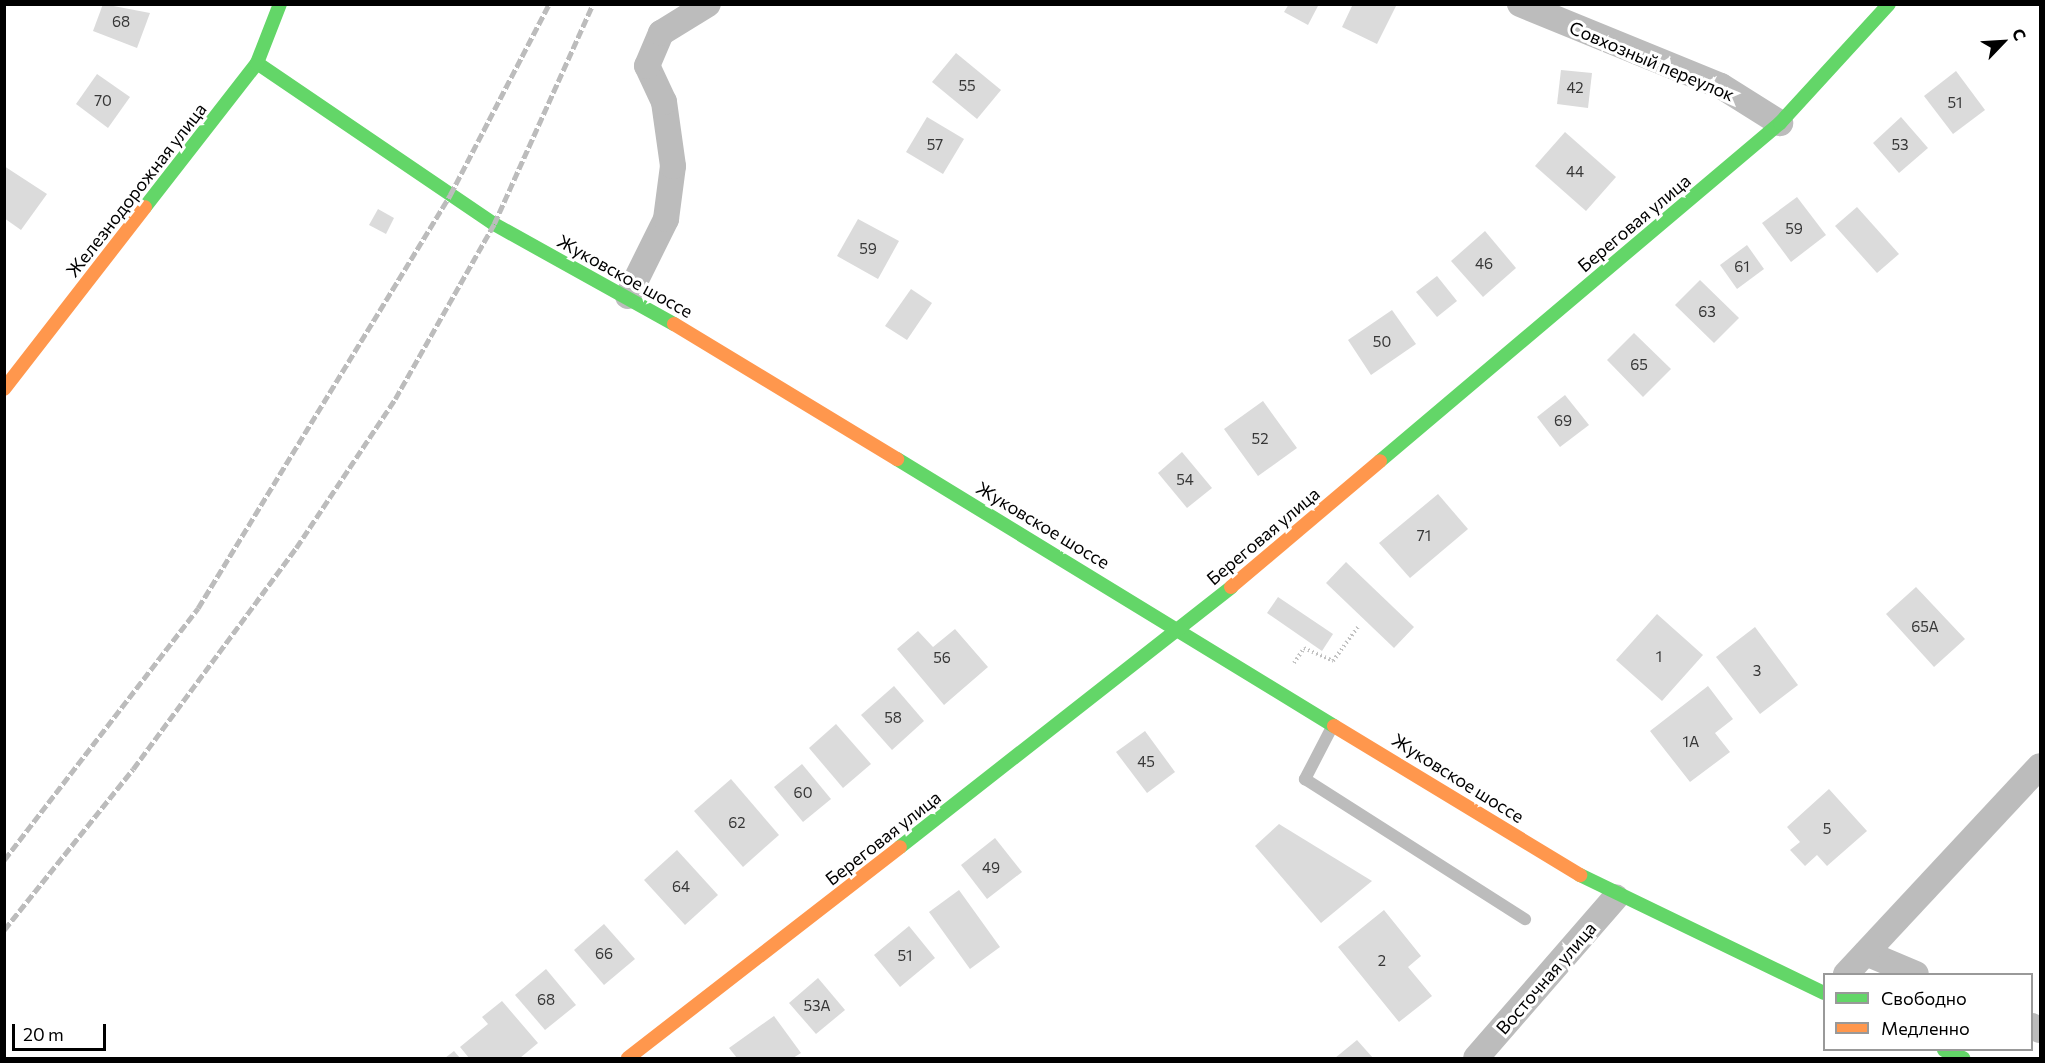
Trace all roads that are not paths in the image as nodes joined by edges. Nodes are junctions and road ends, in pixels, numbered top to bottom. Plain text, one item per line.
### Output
1 (280, 4) edge
2 (708, 4) edge
3 (1520, 4) edge
4 (1889, 4) edge
5 (257, 63) junction
6 (1780, 123) junction
7 (628, 296) junction
8 (4, 389) edge
9 (1181, 629) junction
10 (1334, 723) junction
11 (2040, 766) edge
12 (1616, 897) junction
13 (1526, 919) dead end
14 (1866, 952) junction
15 (1848, 973) edge
16 (1912, 973) edge
17 (1823, 993) edge
18 (1946, 1051) edge
19 (628, 1059) edge
20 (1476, 1059) edge
21 (1963, 1059) edge

1 - 5 main road, Железнодорожная улица
2 - 7 street
3 - 6 street, Совхозный переулок
4 - 6 main road, Береговая улица
5 - 7 main road, Жуковское шоссе
5 - 8 main road, Железнодорожная улица
6 - 9 main road, Береговая улица
7 - 9 main road, Жуковское шоссе
9 - 10 main road, Жуковское шоссе
9 - 19 main road, Береговая улица
10 - 12 main road, Жуковское шоссе
10 - 13 lane
11 - 14 street
12 - 17 main road, Жуковское шоссе
12 - 20 street, Восточная улица
14 - 15 street
14 - 16 street
18 - 21 main road

